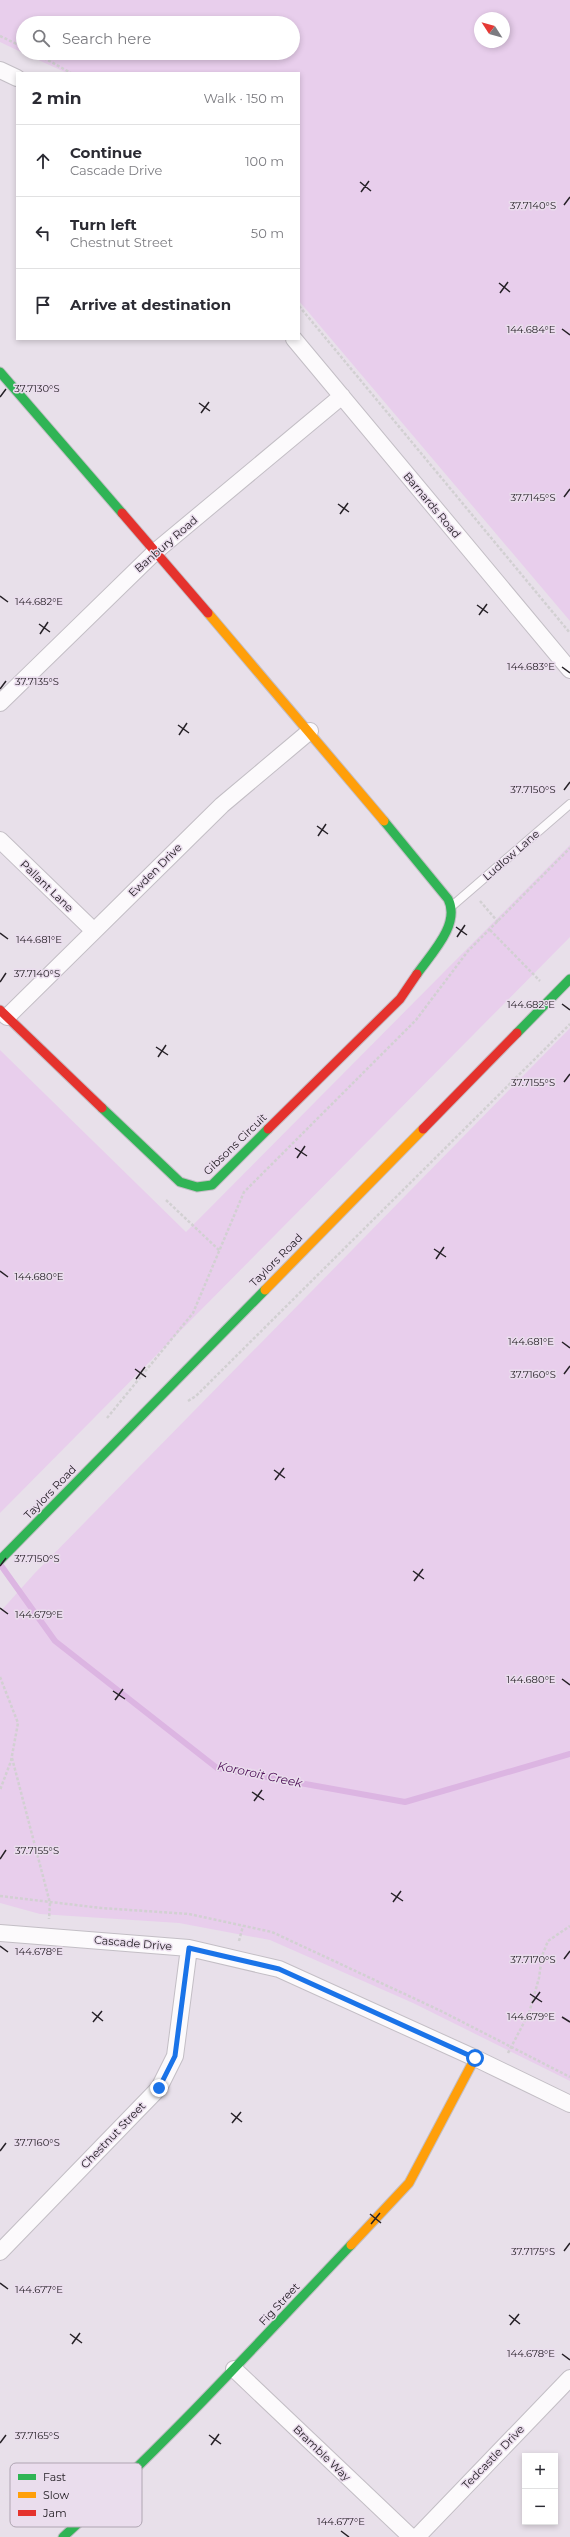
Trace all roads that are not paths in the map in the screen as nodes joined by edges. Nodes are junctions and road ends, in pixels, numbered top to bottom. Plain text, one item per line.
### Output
1 (0, 70) edge
2 (16, 78) edge
3 (295, 340) edge
4 (0, 372) edge
5 (342, 396) junction
6 (156, 551) junction
7 (570, 670) edge
8 (1, 699) edge
9 (310, 731) junction
10 (570, 804) edge
11 (0, 840) edge
12 (452, 906) junction
13 (94, 931) junction
14 (570, 979) edge
15 (3, 1013) edge
16 (0, 1560) edge
17 (0, 1933) edge
18 (189, 1948) junction
19 (475, 2058) junction
20 (570, 2104) edge
21 (0, 2252) edge
22 (234, 2369) junction
23 (570, 2378) edge
24 (142, 2463) edge
25 (74, 2527) edge
26 (63, 2537) edge
27 (411, 2537) edge
28 (417, 2537) edge

1 - 2 street
3 - 5 street, Barnards Road
4 - 6 street
5 - 6 street, Banbury Road
5 - 7 street, Barnards Road
6 - 8 street, Banbury Road
6 - 9 street
9 - 12 street
9 - 13 street, Ewden Drive
10 - 12 lane, Ludlow Lane
11 - 13 street, Pallant Lane
12 - 15 street, Gibsons Circuit
13 - 15 street, Ewden Drive
14 - 16 street, Taylors Road
17 - 18 street, Cascade Drive
18 - 19 street, Cascade Drive
18 - 21 street, Chestnut Street
19 - 20 street, Cascade Drive
19 - 22 street, Fig Street
22 - 24 street, Fig Street
22 - 27 street, Bramble Way
23 - 28 street, Tedcastle Drive
25 - 26 street, Fig Street

